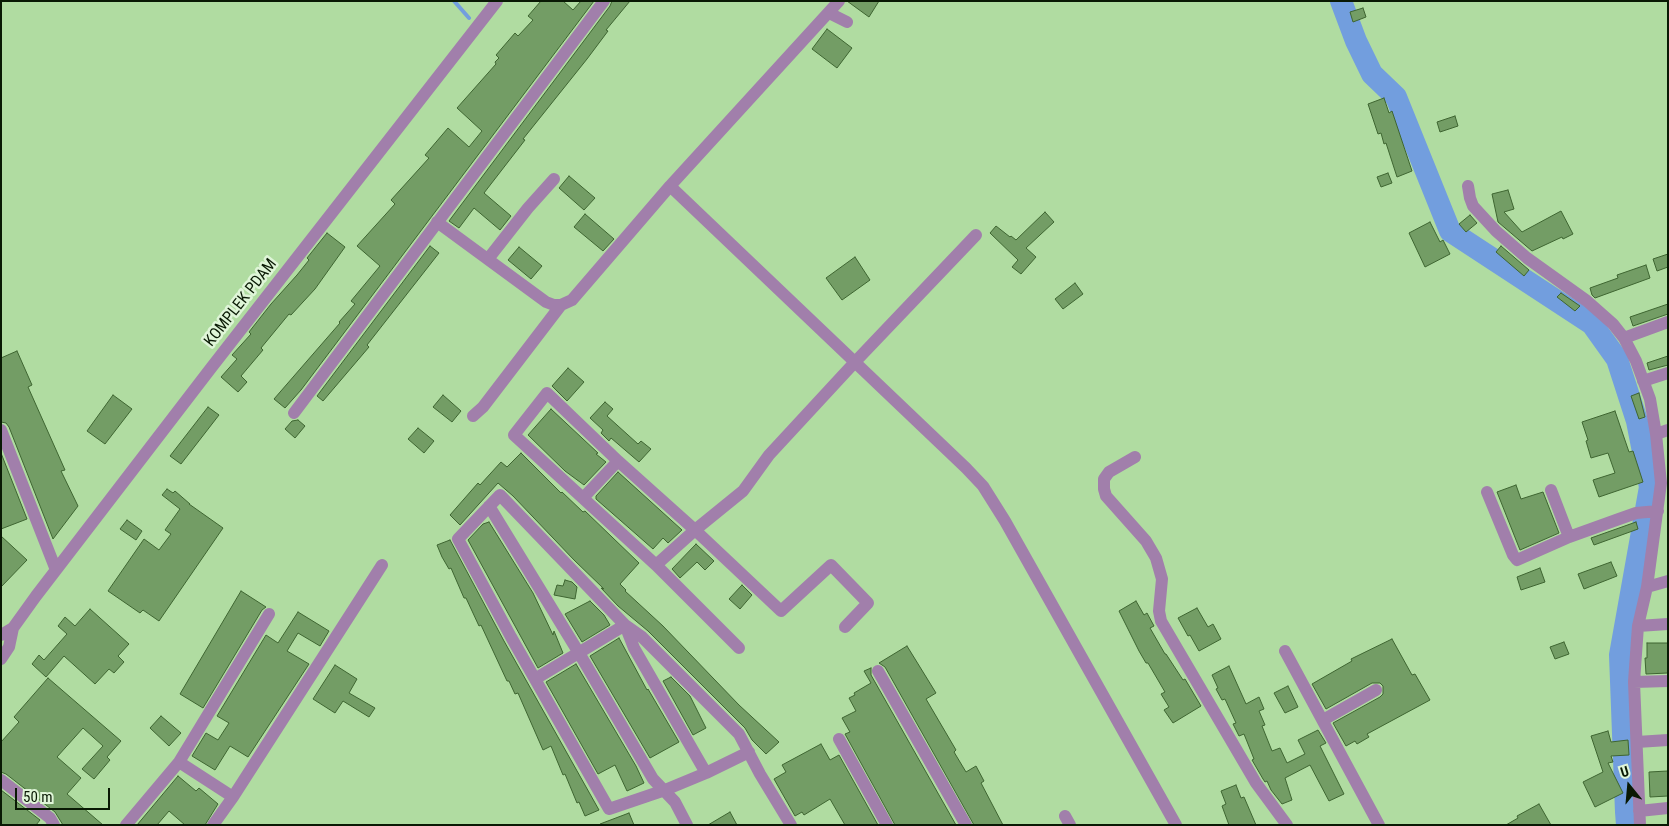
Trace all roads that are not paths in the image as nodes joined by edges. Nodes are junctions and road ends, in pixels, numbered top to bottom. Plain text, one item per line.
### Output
1 (498, 1) edge
2 (604, 1) edge
3 (839, 1) edge
4 (829, 13) junction
5 (847, 22) dead end
6 (554, 178) dead end
7 (670, 186) junction
8 (1468, 186) dead end
9 (437, 222) junction
10 (976, 235) dead end
11 (488, 259) junction
12 (561, 305) junction
13 (1668, 322) edge
14 (1624, 338) junction
15 (855, 362) junction
16 (1668, 373) edge
17 (1643, 380) junction
18 (294, 413) dead end
19 (473, 416) dead end
20 (1, 430) edge
21 (1662, 432) edge
22 (1135, 457) dead end
23 (618, 461) junction
24 (1551, 490) dead end
25 (1488, 492) dead end
26 (584, 498) junction
27 (489, 506) junction
28 (1654, 511) junction
29 (694, 530) junction
30 (1570, 537) junction
31 (382, 565) dead end
32 (656, 565) junction
33 (56, 570) junction
34 (1668, 581) edge
35 (1647, 587) junction
36 (269, 614) dead end
37 (1668, 624) edge
38 (625, 625) junction
39 (1638, 626) junction
40 (845, 627) dead end
41 (13, 628) junction
42 (1, 635) edge
43 (5, 644) edge
44 (740, 648) dead end
45 (1285, 651) dead end
46 (579, 653) junction
47 (1, 659) edge
48 (878, 671) dead end
49 (535, 679) junction
50 (1668, 681) edge
51 (1634, 682) junction
52 (1376, 690) dead end
53 (1323, 720) junction
54 (838, 739) dead end
55 (1668, 740) edge
56 (1637, 742) junction
57 (749, 752) junction
58 (179, 762) junction
59 (706, 773) junction
60 (1, 780) edge
61 (664, 790) junction
62 (233, 797) junction
63 (1668, 808) edge
64 (1639, 811) junction
65 (54, 825) edge
66 (126, 825) edge
67 (213, 825) edge
68 (687, 825) edge
69 (791, 825) edge
70 (887, 825) edge
71 (966, 825) edge
72 (1176, 825) edge
73 (1287, 825) edge
74 (1379, 825) edge
75 (1640, 825) edge

1 - 33 street, KOMPLEK PDAM
2 - 9 street
3 - 4 street
4 - 5 street
4 - 7 street
6 - 11 street
7 - 12 street
7 - 15 street
8 - 14 street
9 - 11 street
9 - 18 street
10 - 15 street
11 - 12 street
12 - 19 street
13 - 14 street
14 - 17 street
15 - 29 street
15 - 72 street
16 - 17 street
17 - 21 street
20 - 33 street
21 - 28 street
22 - 73 street
23 - 26 street
23 - 26 street
23 - 29 street
24 - 30 street
25 - 30 street
26 - 32 street
27 - 38 street
27 - 46 street
27 - 49 street
28 - 30 street
28 - 35 street
29 - 32 street
29 - 40 street
31 - 62 street
32 - 44 street
33 - 41 street, KOMPLEK PDAM
34 - 35 street
35 - 39 street
36 - 58 street
37 - 39 street
38 - 46 street
38 - 57 street
38 - 59 street
39 - 51 street
41 - 42 street, KOMPLEK PDAM
41 - 43 street, KOMPLEK PDAM
43 - 47 street, KOMPLEK PDAM
45 - 53 street
46 - 49 street
46 - 61 street
48 - 71 street
49 - 61 street
50 - 51 street
51 - 56 street
52 - 53 street
53 - 74 street
54 - 70 street
55 - 56 street
56 - 64 street
57 - 59 street
57 - 69 street
58 - 62 street
58 - 66 street
59 - 61 street
60 - 65 street
61 - 68 street
62 - 67 street
63 - 64 street
64 - 75 street

